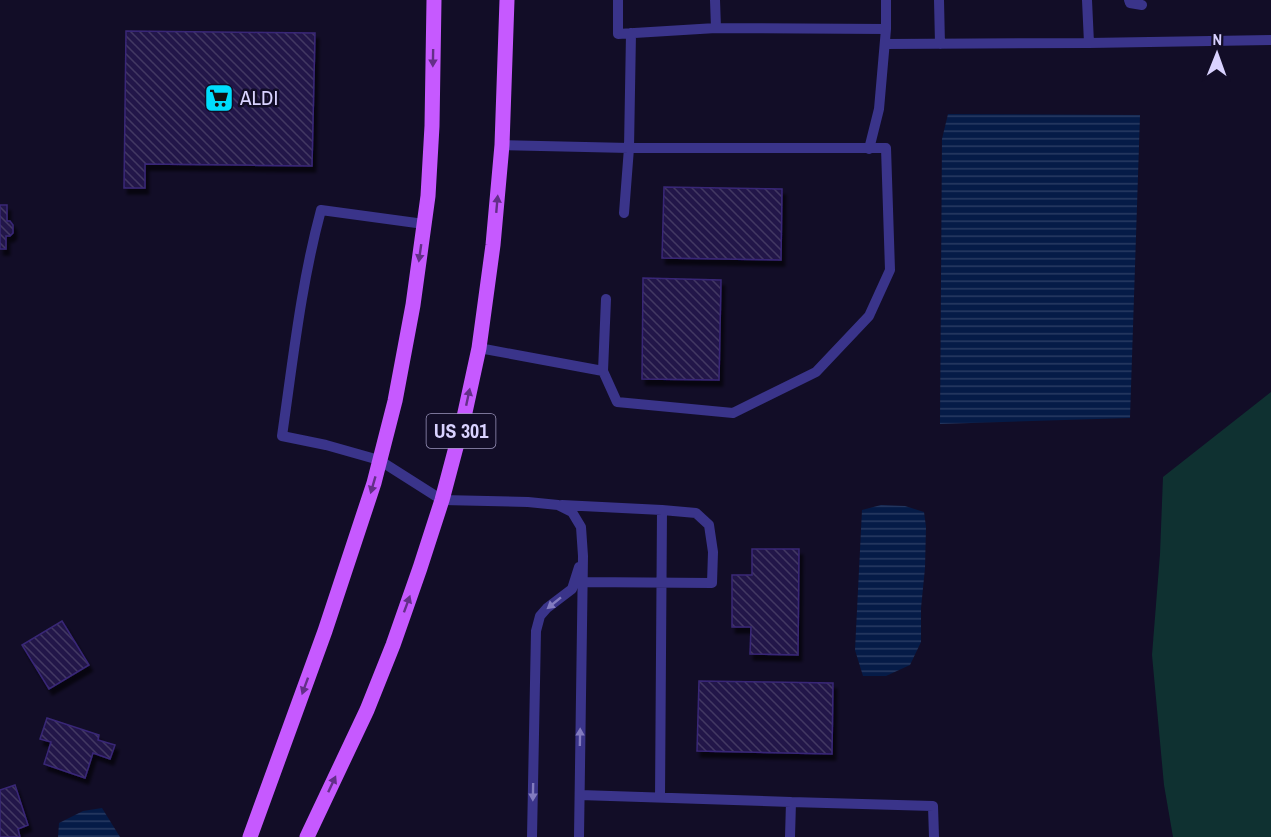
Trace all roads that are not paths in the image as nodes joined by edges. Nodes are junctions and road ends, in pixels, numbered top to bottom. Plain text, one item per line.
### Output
1 (434, 0) edge
2 (507, 0) edge
3 (618, 0) edge
4 (715, 0) edge
5 (886, 0) edge
6 (939, 0) edge
7 (1087, 0) edge
8 (1129, 0) edge
9 (1142, 5) dead end
10 (716, 28) junction
11 (886, 28) junction
12 (631, 33) junction
13 (1271, 40) edge
14 (1089, 43) junction
15 (885, 44) junction
16 (940, 44) junction
17 (502, 145) junction
18 (629, 148) junction
19 (869, 148) junction
20 (624, 213) dead end
21 (424, 224) junction
22 (606, 299) dead end
23 (479, 348) junction
24 (603, 371) junction
25 (379, 460) junction
26 (442, 500) junction
27 (558, 505) junction
28 (662, 510) junction
29 (583, 556) junction
30 (583, 582) junction
31 (662, 583) junction
32 (580, 795) junction
33 (660, 798) junction
34 (791, 802) junction
35 (250, 837) edge
36 (308, 837) edge
37 (532, 837) edge
38 (579, 837) edge
39 (790, 837) edge
40 (934, 837) edge

1 -> 21 main road
2 - 17 main road, US 301
3 - 12 lane
4 - 10 lane
5 - 11 lane
6 - 16 lane
7 - 14 lane
8 - 9 lane
10 - 11 lane
10 - 12 lane
11 - 15 lane
12 - 18 lane
13 - 14 lane
14 - 16 lane
15 - 16 lane
15 - 19 lane
17 - 18 lane
23 -> 17 main road, US 301
18 - 19 lane
18 - 20 lane
19 - 24 lane
21 -> 25 main road
21 - 25 lane
22 - 24 lane
23 - 24 lane
26 -> 23 main road, US 301
25 - 26 lane
25 -> 35 main road
26 - 27 lane
36 -> 26 main road, US 301
27 - 28 lane
27 - 29 lane
28 - 31 lane
28 - 31 lane
29 - 30 lane
29 -> 37 lane
30 - 31 lane
32 -> 30 lane
31 - 33 lane
32 - 33 lane
32 - 38 lane
33 - 34 lane
34 - 39 lane
34 - 40 lane

